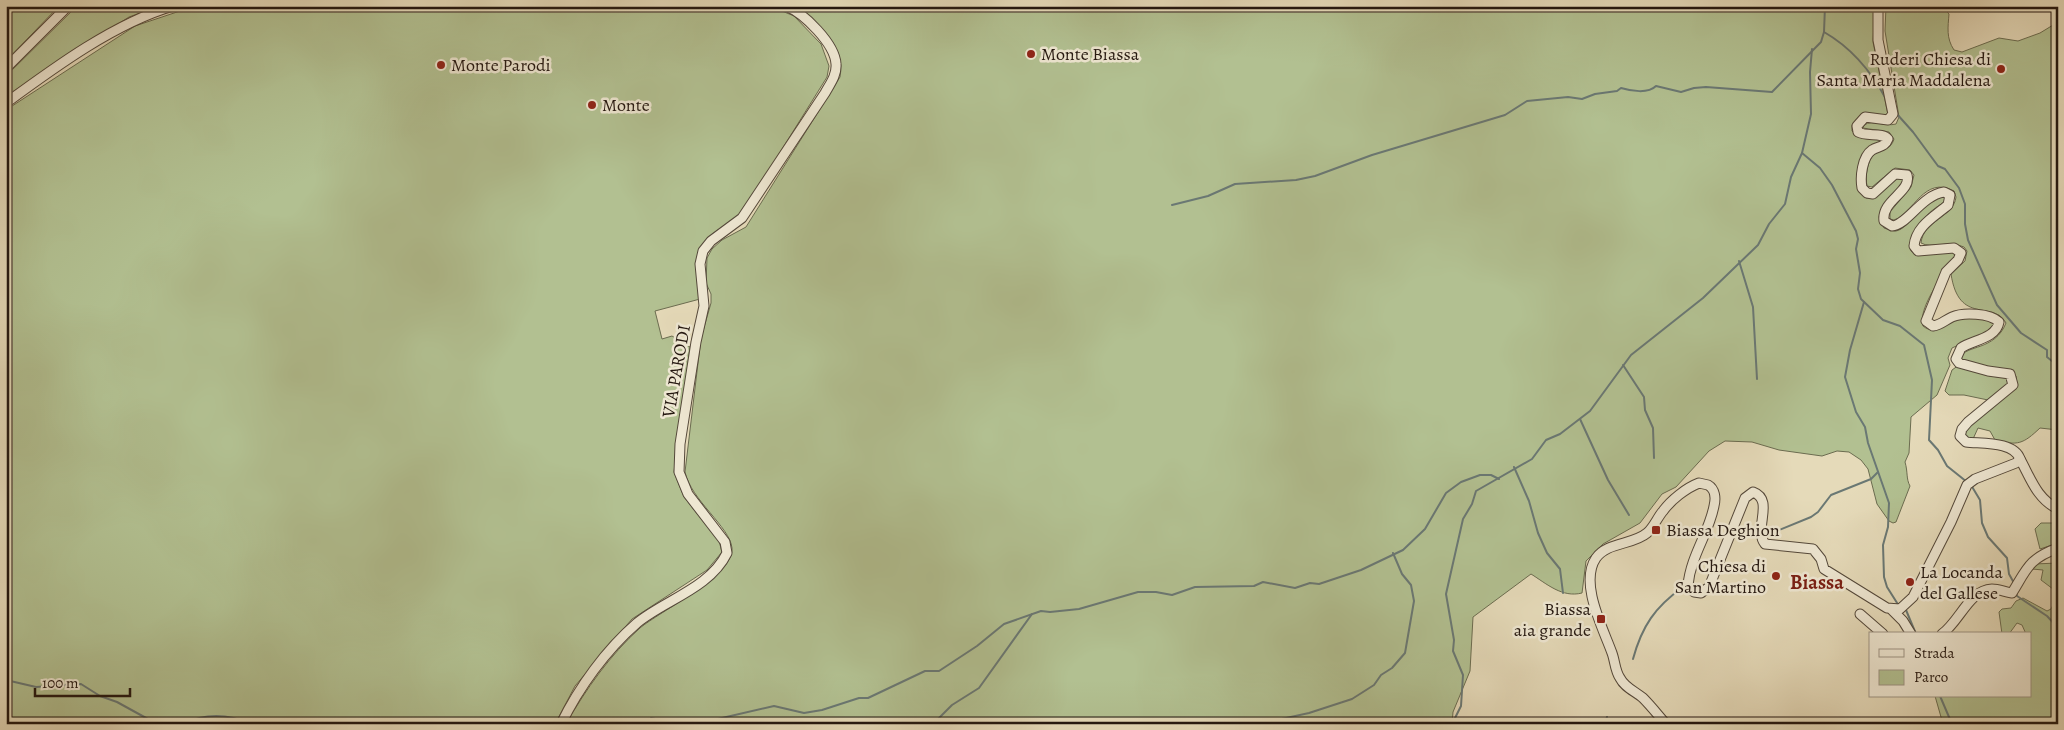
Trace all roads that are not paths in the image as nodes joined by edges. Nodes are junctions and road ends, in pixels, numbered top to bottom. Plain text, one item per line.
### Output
1 (68, 6) edge
2 (173, 6) edge
3 (786, 6) edge
4 (1878, 6) edge
5 (6, 68) edge
6 (6, 103) edge
7 (2020, 459) junction
8 (2058, 510) edge
9 (2058, 548) edge
10 (1892, 610) junction
11 (1860, 614) dead end
12 (1881, 632) edge
13 (1910, 632) edge
14 (1944, 632) edge
15 (561, 724) edge
16 (1666, 724) edge

1 - 5 street
2 - 6 street
3 - 15 street, VIA PARODI
4 - 7 street
7 - 8 street
7 - 10 street
9 - 14 street
10 - 13 street
10 - 16 street
11 - 12 street

